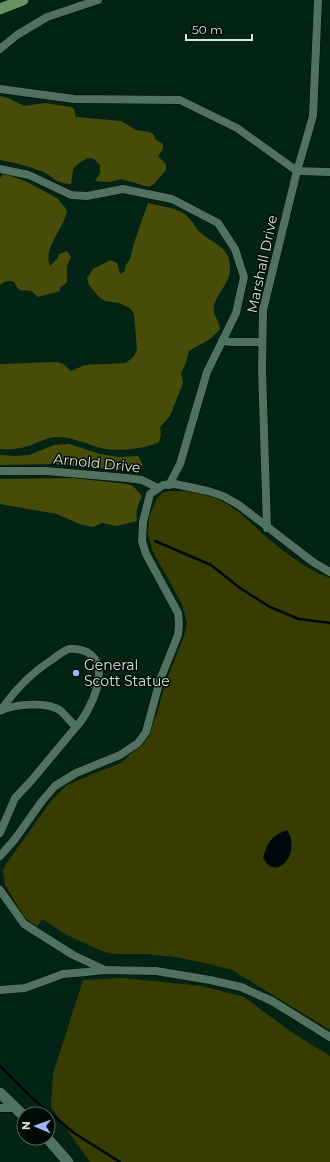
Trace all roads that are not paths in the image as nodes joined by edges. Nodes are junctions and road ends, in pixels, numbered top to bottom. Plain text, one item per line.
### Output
1 (23, 0) edge
2 (98, 0) edge
3 (318, 0) edge
4 (0, 9) edge
5 (0, 49) edge
6 (0, 89) edge
7 (0, 169) edge
8 (297, 171) junction
9 (330, 172) edge
10 (222, 341) junction
11 (262, 342) junction
12 (0, 471) edge
13 (169, 485) junction
14 (158, 488) junction
15 (267, 528) junction
16 (330, 572) edge
17 (1, 711) edge
18 (76, 727) junction
19 (0, 833) edge
20 (0, 856) edge
21 (0, 890) edge
22 (104, 970) junction
23 (0, 990) edge
24 (330, 1037) edge
25 (0, 1093) edge
26 (0, 1108) edge
27 (16, 1108) edge
28 (16, 1111) edge
29 (54, 1146) edge
30 (68, 1162) edge

1 - 4 main road
2 - 5 street
3 - 8 street, Marshall Drive
6 - 8 street
7 - 10 street
8 - 9 street
8 - 11 street, Marshall Drive
10 - 11 street
10 - 13 street
11 - 15 street, Marshall Drive
12 - 14 street, Arnold Drive
13 - 14 street
13 - 15 street
14 - 20 street
15 - 16 street
17 - 18 street
17 - 18 street
18 - 19 street
21 - 22 street
22 - 23 street
22 - 24 street
25 - 27 street
26 - 28 street
29 - 30 street

